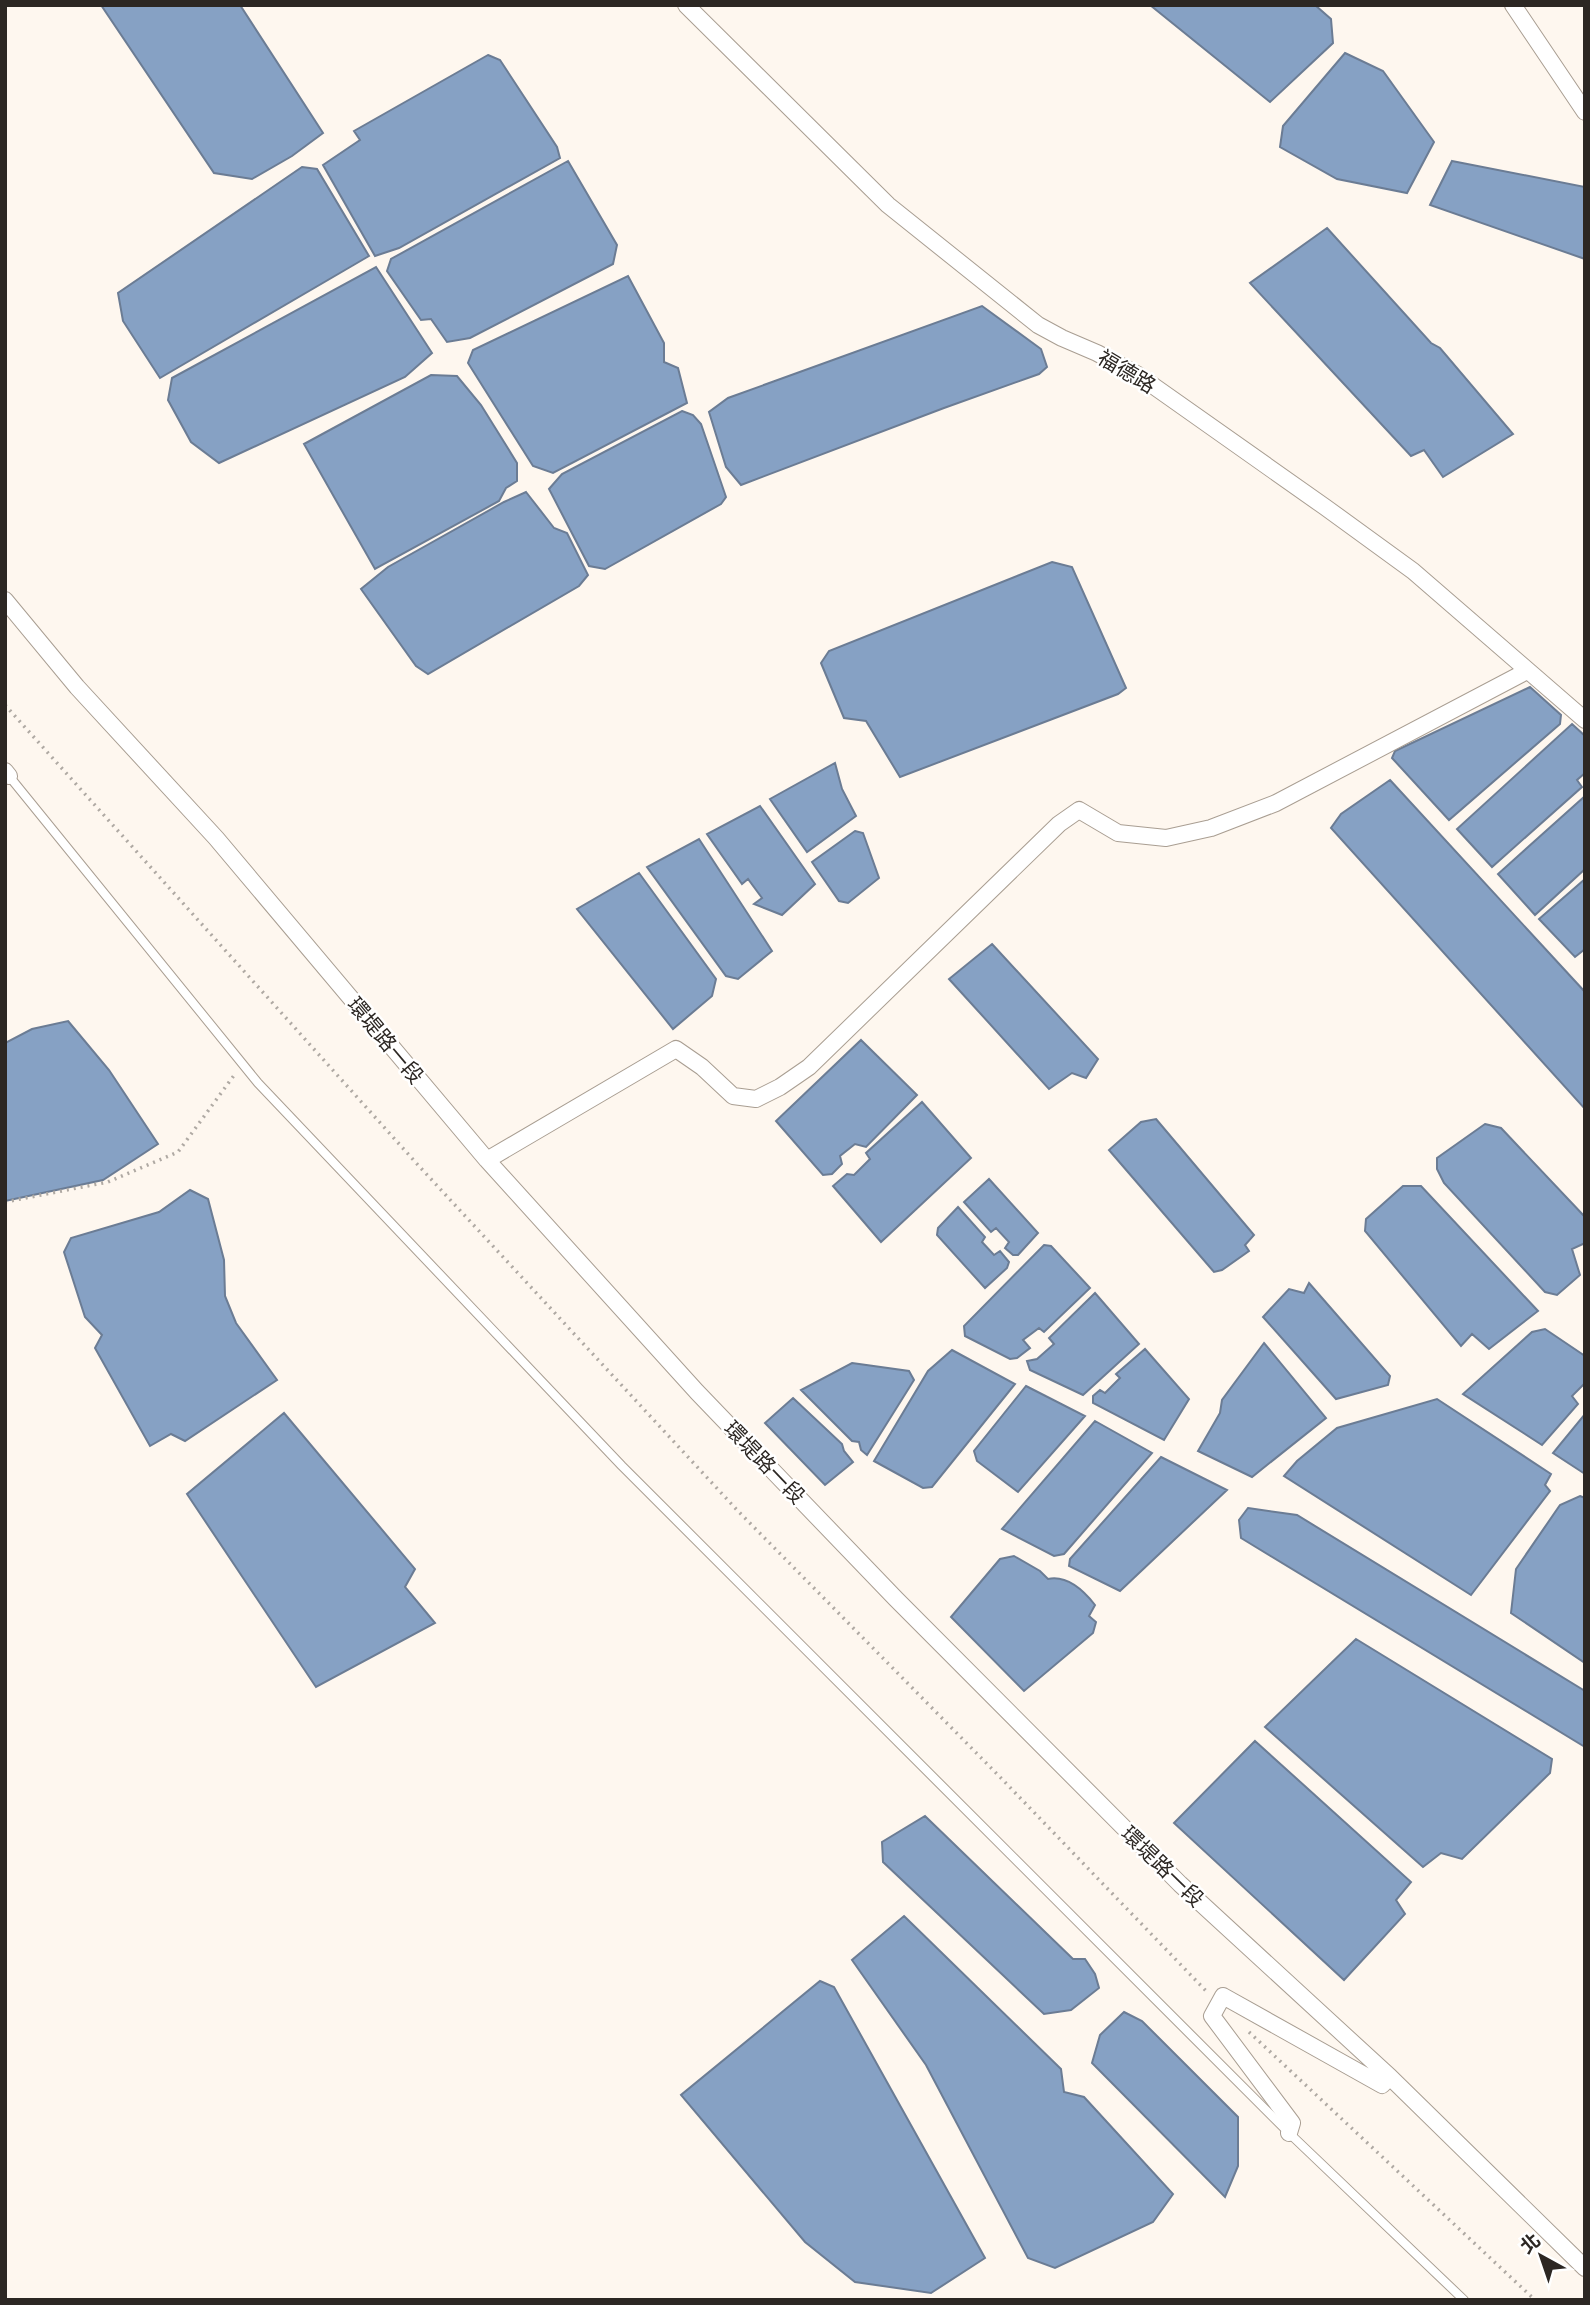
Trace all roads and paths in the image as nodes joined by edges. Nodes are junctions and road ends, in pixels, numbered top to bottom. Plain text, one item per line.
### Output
1 (686, 5) edge
2 (1513, 5) edge
3 (1585, 112) edge
4 (5, 600) edge
5 (1527, 671) junction
6 (5, 705) edge
7 (1585, 720) edge
8 (7, 773) edge
9 (242, 1064) junction
10 (487, 1160) junction
11 (5, 1202) edge
12 (1219, 2004) junction
13 (1390, 2077) junction
14 (1289, 2133) junction
15 (1585, 2268) edge
16 (1464, 2300) edge
17 (1535, 2300) edge

1 - 5 street, 福德路
2 - 3 street
4 - 10 street, 環堤路一段
5 - 7 street, 福德路
5 - 10 street
6 - 12 path
8 - 9 lane
9 - 11 path
9 - 14 lane
10 - 13 street, 環堤路一段
12 - 13 street
12 - 14 street
12 - 17 path
13 - 15 street, 環堤路一段
14 - 16 lane

